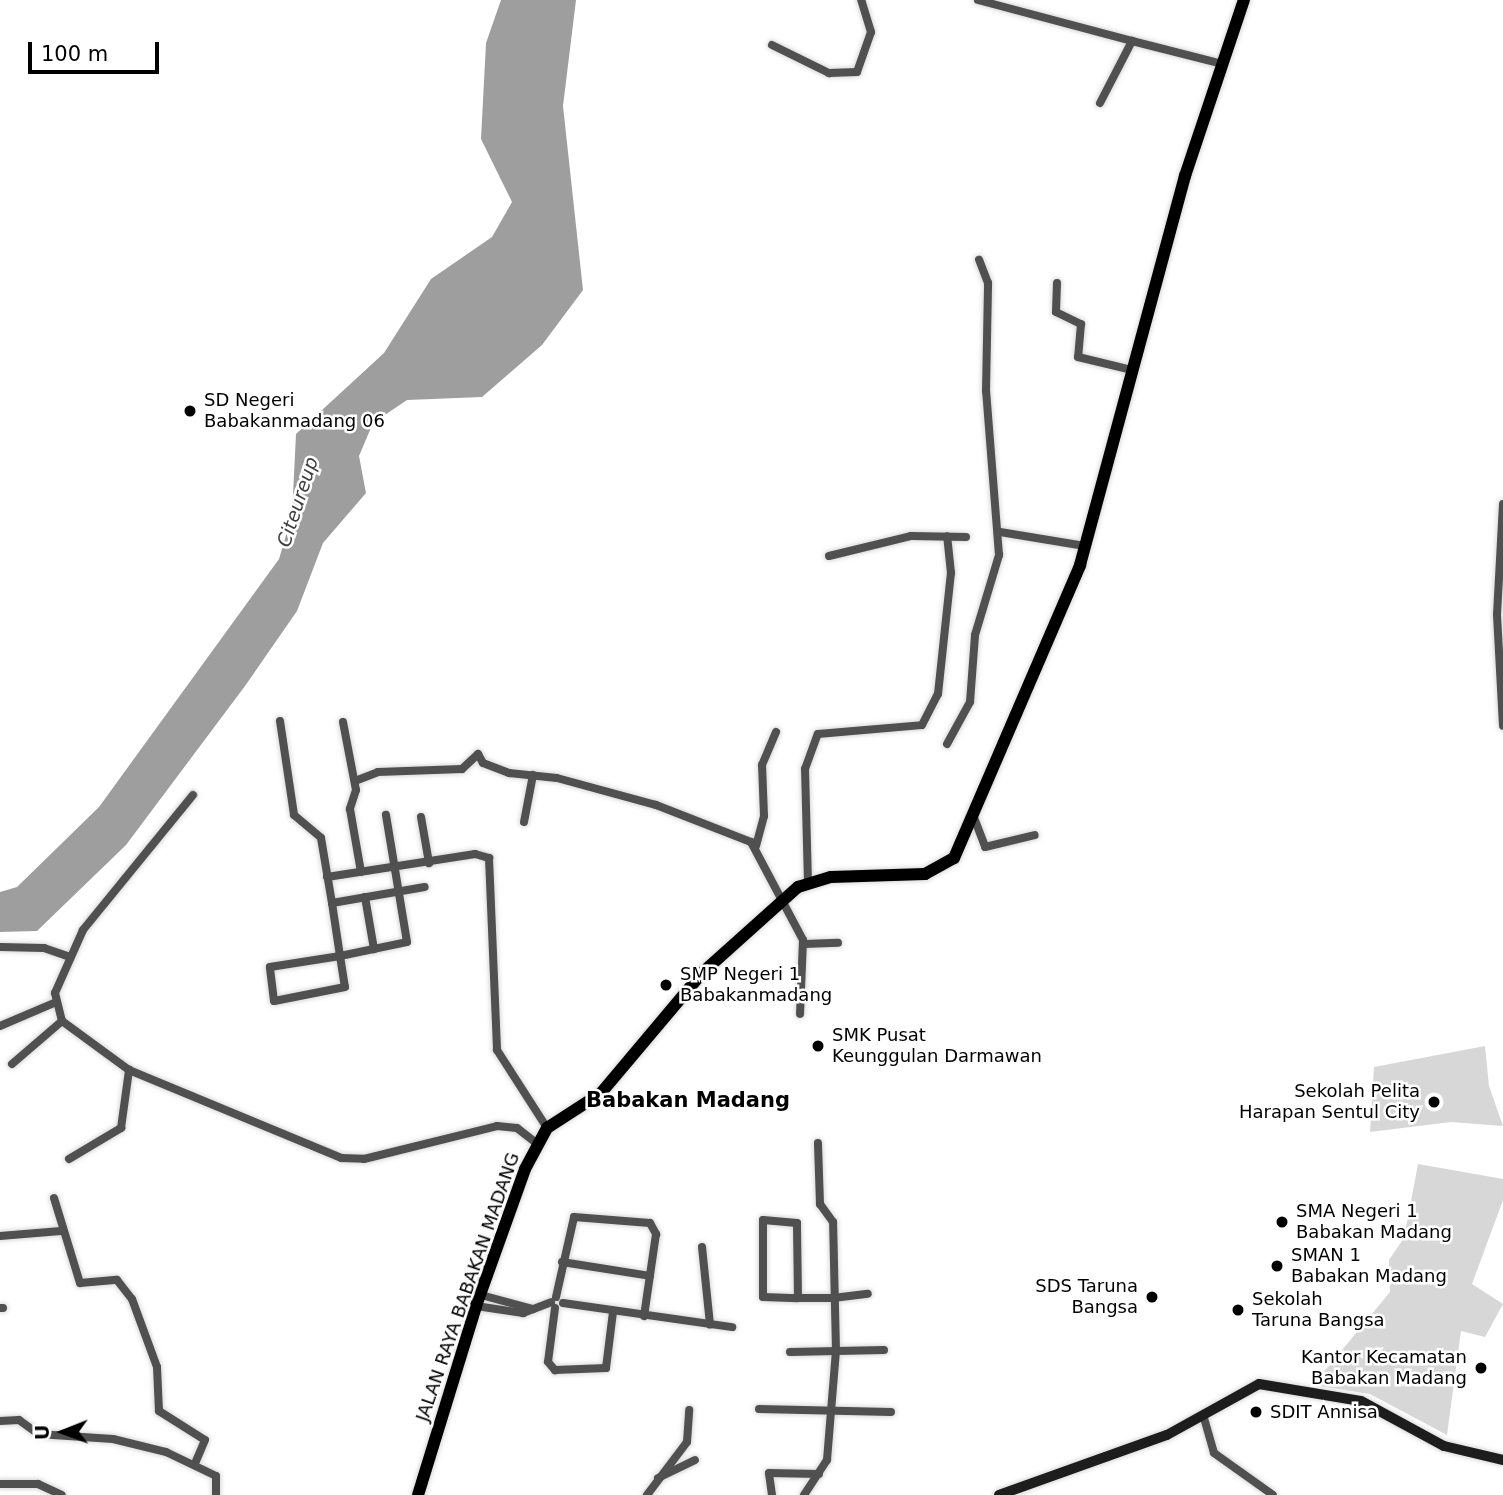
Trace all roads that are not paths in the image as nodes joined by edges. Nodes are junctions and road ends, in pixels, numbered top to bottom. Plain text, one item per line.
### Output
1 (861, 0) edge
2 (978, 0) edge
3 (1244, 0) edge
4 (1132, 41) junction
5 (772, 45) dead end
6 (1223, 64) junction
7 (1100, 103) dead end
8 (979, 260) dead end
9 (1057, 284) dead end
10 (1132, 370) junction
11 (1503, 504) edge
12 (1000, 532) junction
13 (947, 536) junction
14 (965, 537) dead end
15 (1085, 546) junction
16 (829, 556) dead end
17 (280, 722) dead end
18 (343, 722) dead end
19 (1503, 726) edge
20 (776, 732) dead end
21 (947, 744) dead end
22 (533, 775) junction
23 (355, 781) junction
24 (193, 795) dead end
25 (973, 814) junction
26 (386, 815) dead end
27 (421, 817) dead end
28 (524, 822) dead end
29 (1035, 835) dead end
30 (756, 846) junction
31 (429, 863) junction
32 (395, 868) junction
33 (360, 872) junction
34 (327, 877) junction
35 (808, 883) junction
36 (425, 887) dead end
37 (400, 891) junction
38 (365, 897) junction
39 (778, 902) junction
40 (332, 903) junction
41 (838, 943) dead end
42 (804, 944) junction
43 (0, 947) edge
44 (374, 949) junction
45 (340, 956) junction
46 (70, 957) junction
47 (54, 1003) junction
48 (800, 1014) dead end
49 (62, 1021) junction
50 (0, 1026) edge
51 (12, 1064) dead end
52 (129, 1070) junction
53 (547, 1128) junction
54 (536, 1143) junction
55 (818, 1143) dead end
56 (69, 1159) dead end
57 (54, 1198) dead end
58 (61, 1231) junction
59 (0, 1236) edge
60 (702, 1247) dead end
61 (562, 1262) junction
62 (650, 1276) junction
63 (868, 1294) dead end
64 (798, 1298) junction
65 (833, 1298) junction
66 (479, 1301) junction
67 (556, 1303) junction
68 (613, 1312) junction
69 (643, 1316) junction
70 (710, 1325) junction
71 (732, 1327) dead end
72 (884, 1350) dead end
73 (835, 1351) junction
74 (790, 1352) dead end
75 (759, 1409) dead end
76 (689, 1410) dead end
77 (832, 1410) junction
78 (891, 1412) dead end
79 (1204, 1418) junction
80 (0, 1421) edge
81 (695, 1460) dead end
82 (1503, 1460) edge
83 (195, 1464) junction
84 (820, 1474) junction
85 (658, 1478) junction
86 (1, 1484) edge
87 (52, 1492) edge
88 (2, 1495) edge
89 (62, 1495) edge
90 (216, 1495) edge
91 (418, 1495) edge
92 (647, 1495) edge
93 (772, 1495) edge
94 (804, 1495) edge
95 (999, 1495) edge
96 (1273, 1495) edge

1 - 5 street
2 - 4 street
3 - 6 main road, JALAN RAYA BABAKAN MADANG
4 - 6 street
4 - 7 street
6 - 10 main road, JALAN RAYA BABAKAN MADANG
8 - 12 street
9 - 10 street
10 - 15 main road, JALAN RAYA BABAKAN MADANG
11 - 19 street
12 - 15 street
12 - 21 street
13 - 14 street
13 - 16 street
13 - 35 street
15 - 25 main road, JALAN RAYA BABAKAN MADANG
17 - 34 street
18 - 23 street
20 - 30 street
22 - 23 street
22 - 28 street
22 - 30 street
23 - 33 street
24 - 46 street
25 - 29 street
25 - 35 main road, JALAN RAYA BABAKAN MADANG
26 - 32 street
27 - 31 street
30 - 39 street
31 - 32 street
31 - 53 street
32 - 33 street
32 - 37 street
33 - 34 street
34 - 40 street
35 - 39 main road, JALAN RAYA BABAKAN MADANG
36 - 37 street
37 - 38 street
37 - 44 street
38 - 40 street
38 - 44 street
39 - 42 street
39 - 53 main road, JALAN RAYA BABAKAN MADANG
40 - 45 street
41 - 42 street
42 - 48 street
43 - 46 street
44 - 45 street
45 - 45 street
46 - 47 street
47 - 49 street
47 - 50 street
49 - 51 street
49 - 52 street
52 - 54 street
52 - 56 street
53 - 54 main road, JALAN RAYA BABAKAN MADANG
54 - 66 main road, JALAN RAYA BABAKAN MADANG
55 - 65 street
57 - 58 street
58 - 59 street
58 - 83 street
60 - 70 street
61 - 62 street
61 - 62 street
61 - 67 street
62 - 69 street
63 - 65 street
64 - 64 street
64 - 65 street
65 - 73 street
66 - 67 street
66 - 91 main road, JALAN RAYA BABAKAN MADANG
67 - 68 street
67 - 68 street
68 - 69 street
69 - 70 street
70 - 71 street
72 - 73 street
73 - 74 street
73 - 77 street
75 - 77 street
76 - 85 street
77 - 78 street
77 - 84 street
79 - 82 main road
79 - 95 main road
79 - 96 street
80 - 83 street
81 - 85 street
83 - 90 street
84 - 93 street
84 - 94 street
85 - 92 street
86 - 87 street
86 - 88 street
87 - 89 street

